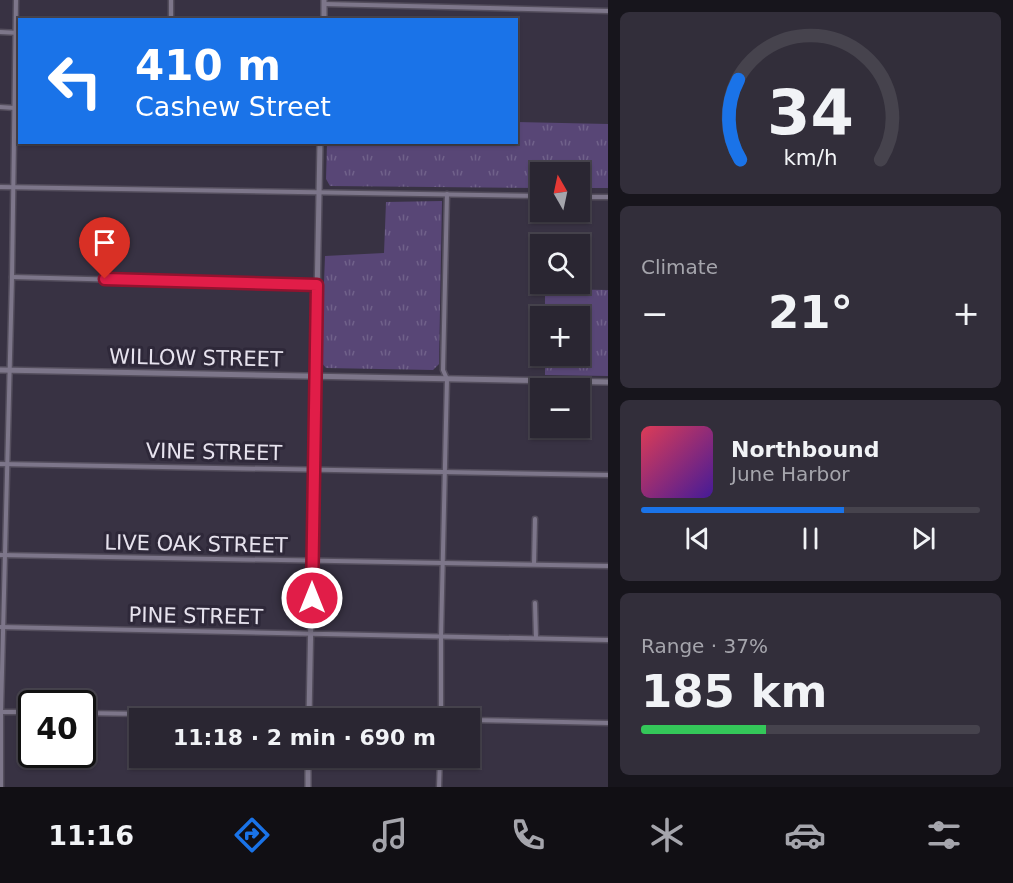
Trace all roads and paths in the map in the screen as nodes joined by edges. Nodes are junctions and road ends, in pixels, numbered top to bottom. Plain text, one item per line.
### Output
1 (16, 0) edge
2 (171, 0) edge
3 (324, 2) edge
4 (608, 11) edge
5 (171, 18) edge
6 (324, 18) edge
7 (0, 32) edge
8 (18, 33) edge
9 (0, 107) edge
10 (15, 108) junction
11 (320, 144) edge
12 (0, 187) edge
13 (13, 187) junction
14 (319, 192) junction
15 (447, 194) junction
16 (530, 196) edge
17 (590, 196) edge
18 (608, 197) edge
19 (12, 277) junction
20 (317, 285) junction
21 (0, 370) edge
22 (9, 370) junction
23 (315, 377) junction
24 (447, 379) junction
25 (608, 382) edge
26 (0, 464) edge
27 (7, 464) junction
28 (314, 469) junction
29 (445, 472) junction
30 (608, 475) edge
31 (535, 519) dead end
32 (0, 555) edge
33 (6, 555) junction
34 (312, 561) junction
35 (443, 563) junction
36 (534, 564) junction
37 (608, 567) edge
38 (536, 603) dead end
39 (2, 627) edge
40 (311, 633) junction
41 (441, 636) junction
42 (536, 638) junction
43 (608, 640) edge
44 (309, 708) edge
45 (441, 708) edge
46 (1, 712) edge
47 (18, 712) edge
48 (96, 713) edge
49 (129, 714) edge
50 (480, 720) edge
51 (608, 723) edge
52 (308, 768) edge
53 (440, 768) edge
54 (1, 787) edge
55 (308, 787) edge
56 (439, 787) edge

1 - 8 street
2 - 5 street
3 - 4 street
3 - 6 street
7 - 8 street
8 - 10 street
9 - 10 street
10 - 13 street
11 - 14 street
12 - 13 street
13 - 14 street
13 - 19 street
14 - 15 street
14 - 20 street
15 - 16 street
15 - 24 street
17 - 18 street
19 - 20 street
19 - 22 street
20 - 23 street
21 - 22 street, WILLOW STREET
22 - 23 street, WILLOW STREET
22 - 27 street
23 - 24 street, WILLOW STREET
23 - 28 street
24 - 25 street, WILLOW STREET
24 - 29 street
26 - 27 street, VINE STREET
27 - 28 street, VINE STREET
27 - 33 street
28 - 29 street, VINE STREET
28 - 34 street
29 - 30 street, VINE STREET
29 - 35 street
31 - 36 street
32 - 33 street, LIVE OAK STREET
33 - 34 street, LIVE OAK STREET
33 - 39 street
34 - 35 street, LIVE OAK STREET
34 - 40 street
35 - 36 street, LIVE OAK STREET
35 - 41 street
36 - 37 street, LIVE OAK STREET
38 - 42 street
39 - 40 street, PINE STREET
39 - 46 street
40 - 41 street, PINE STREET
40 - 44 street
41 - 42 street, PINE STREET
41 - 45 street
42 - 43 street, PINE STREET
46 - 47 street
46 - 54 street
48 - 49 street
50 - 51 street
52 - 55 street
53 - 56 street

